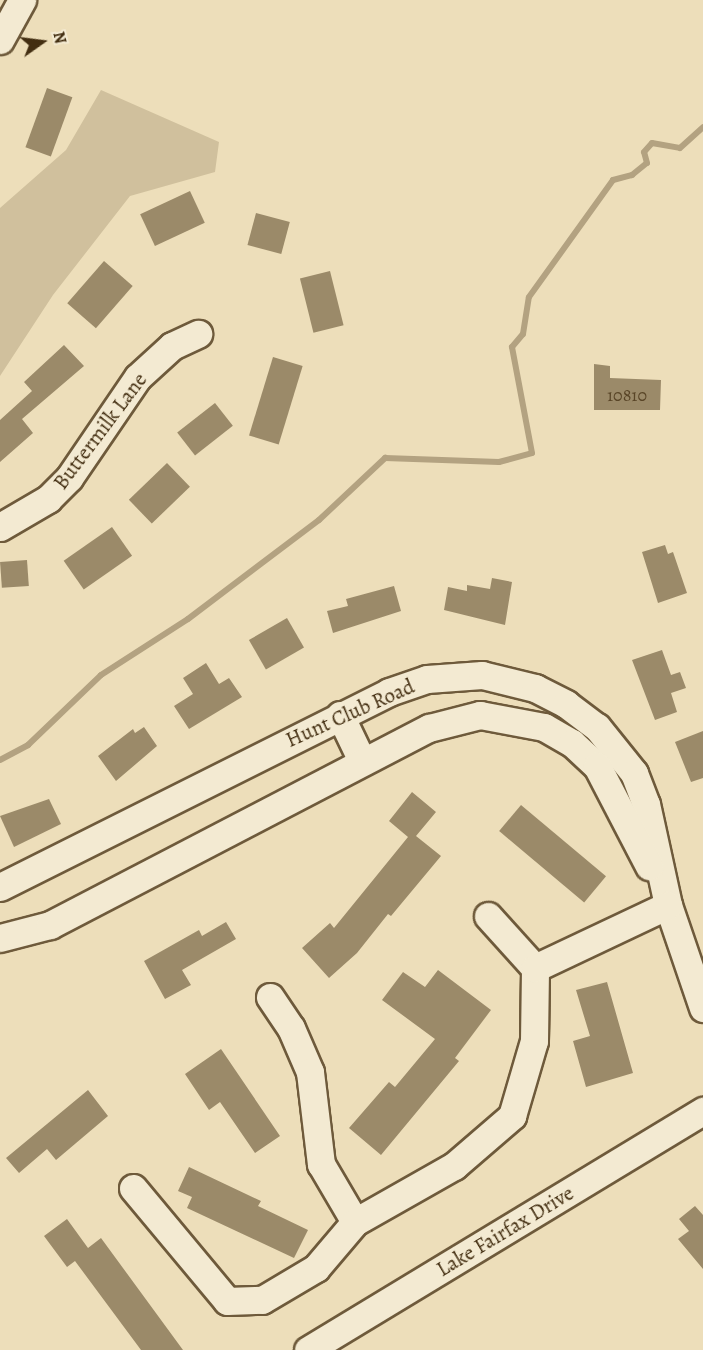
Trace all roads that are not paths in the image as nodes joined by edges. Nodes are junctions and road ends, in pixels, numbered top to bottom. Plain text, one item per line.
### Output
1 (22, 0) edge
2 (0, 40) edge
3 (198, 334) dead end
4 (0, 527) edge
5 (339, 715) junction
6 (362, 761) junction
7 (0, 887) edge
8 (668, 905) junction
9 (488, 916) dead end
10 (0, 938) edge
11 (535, 968) junction
12 (270, 997) dead end
13 (703, 1008) edge
14 (703, 1111) edge
15 (133, 1188) dead end
16 (355, 1222) junction
17 (308, 1350) edge

1 - 2 street
3 - 4 street, Buttermilk Lane
5 - 6 street
5 - 7 street, Hunt Club Road
5 - 8 street, Hunt Club Road
6 - 8 street, Hunt Club Road
6 - 10 street, Hunt Club Road
8 - 11 street
8 - 13 street, Hunt Club Road
9 - 11 street
11 - 16 street
12 - 16 street
14 - 17 street, Lake Fairfax Drive
15 - 16 street

